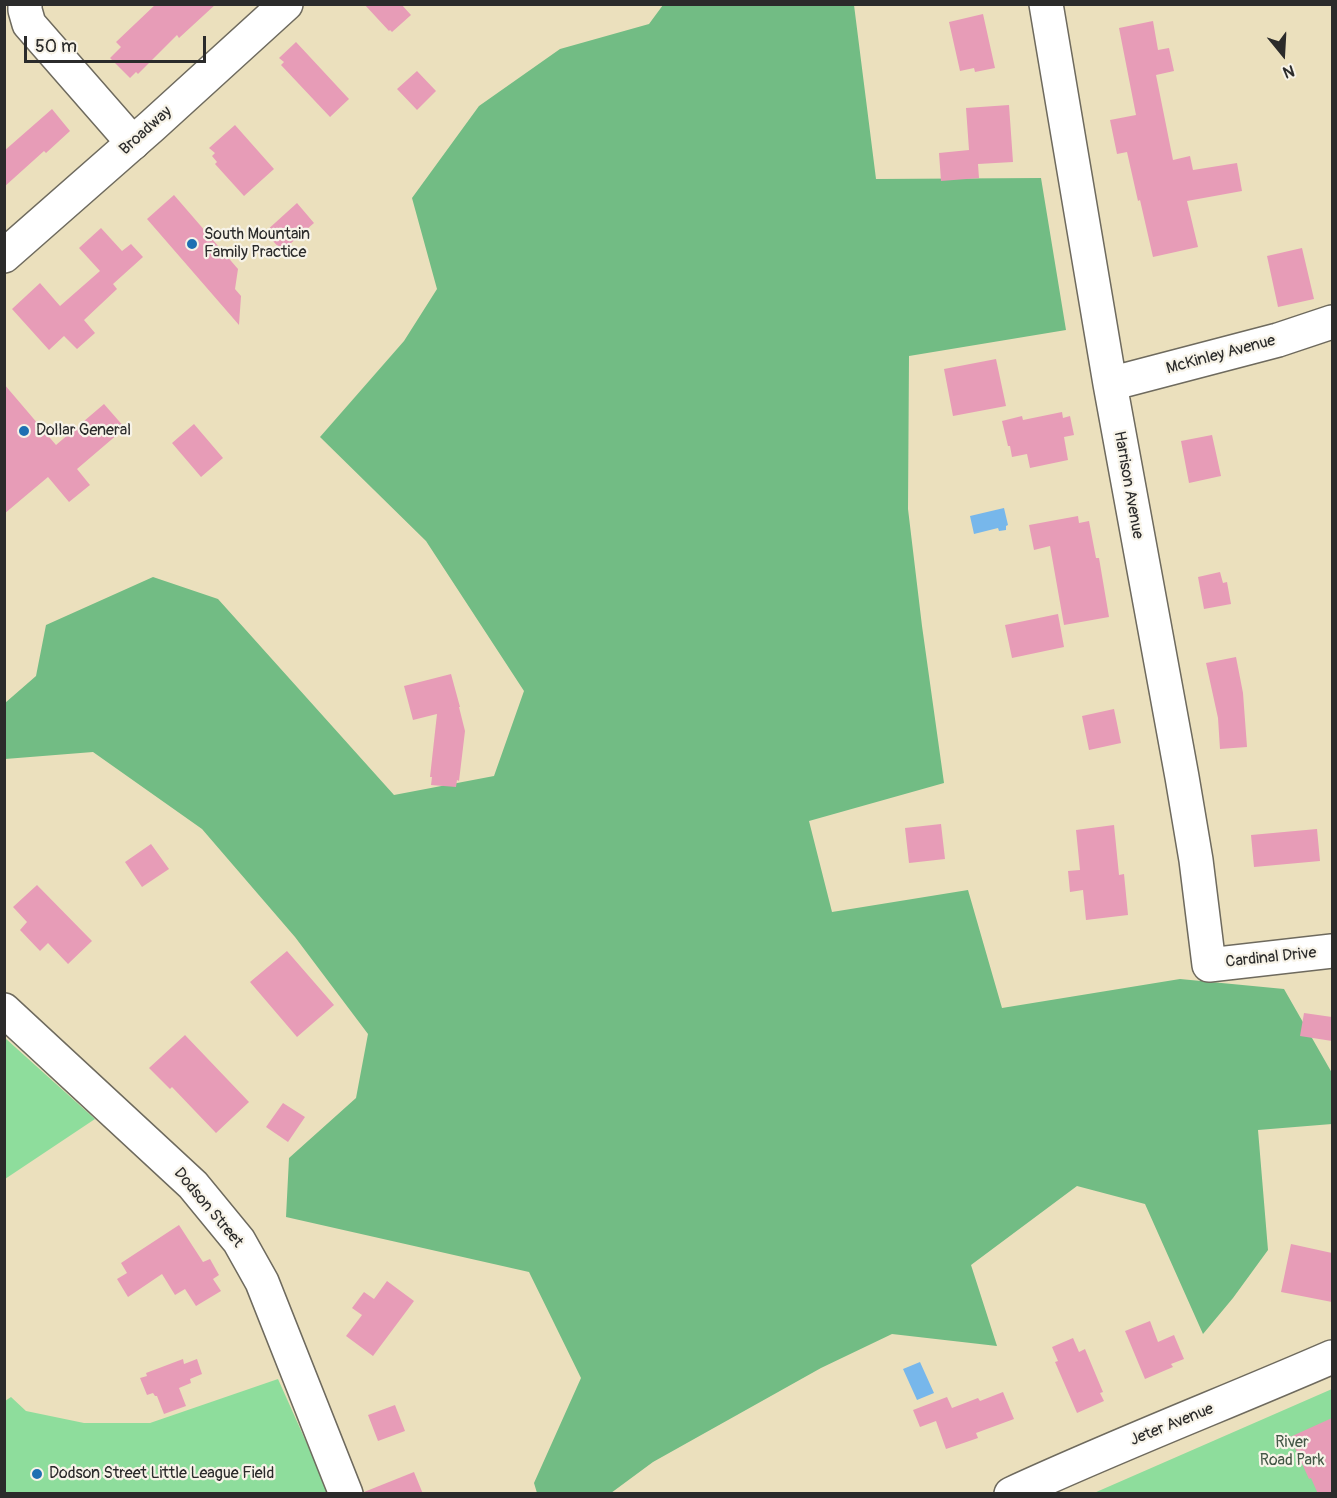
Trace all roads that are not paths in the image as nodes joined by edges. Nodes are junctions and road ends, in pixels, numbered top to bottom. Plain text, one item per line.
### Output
1 (24, 4) edge
2 (286, 4) edge
3 (1046, 4) edge
4 (4, 19) edge
5 (133, 143) junction
6 (4, 256) edge
7 (1332, 322) edge
8 (1110, 384) junction
9 (1332, 951) edge
10 (1209, 965) joint
11 (4, 1010) edge
12 (1332, 1357) edge
13 (346, 1494) edge
14 (1011, 1494) edge

1 - 4 street
1 - 5 street
2 - 5 street, Broadway
3 - 8 street, Harrison Avenue
5 - 6 street, Broadway
7 - 8 street, McKinley Avenue
8 - 10 street, Harrison Avenue
9 - 10 street, Cardinal Drive
11 - 13 street, Dodson Street
12 - 14 street, Jeter Avenue

